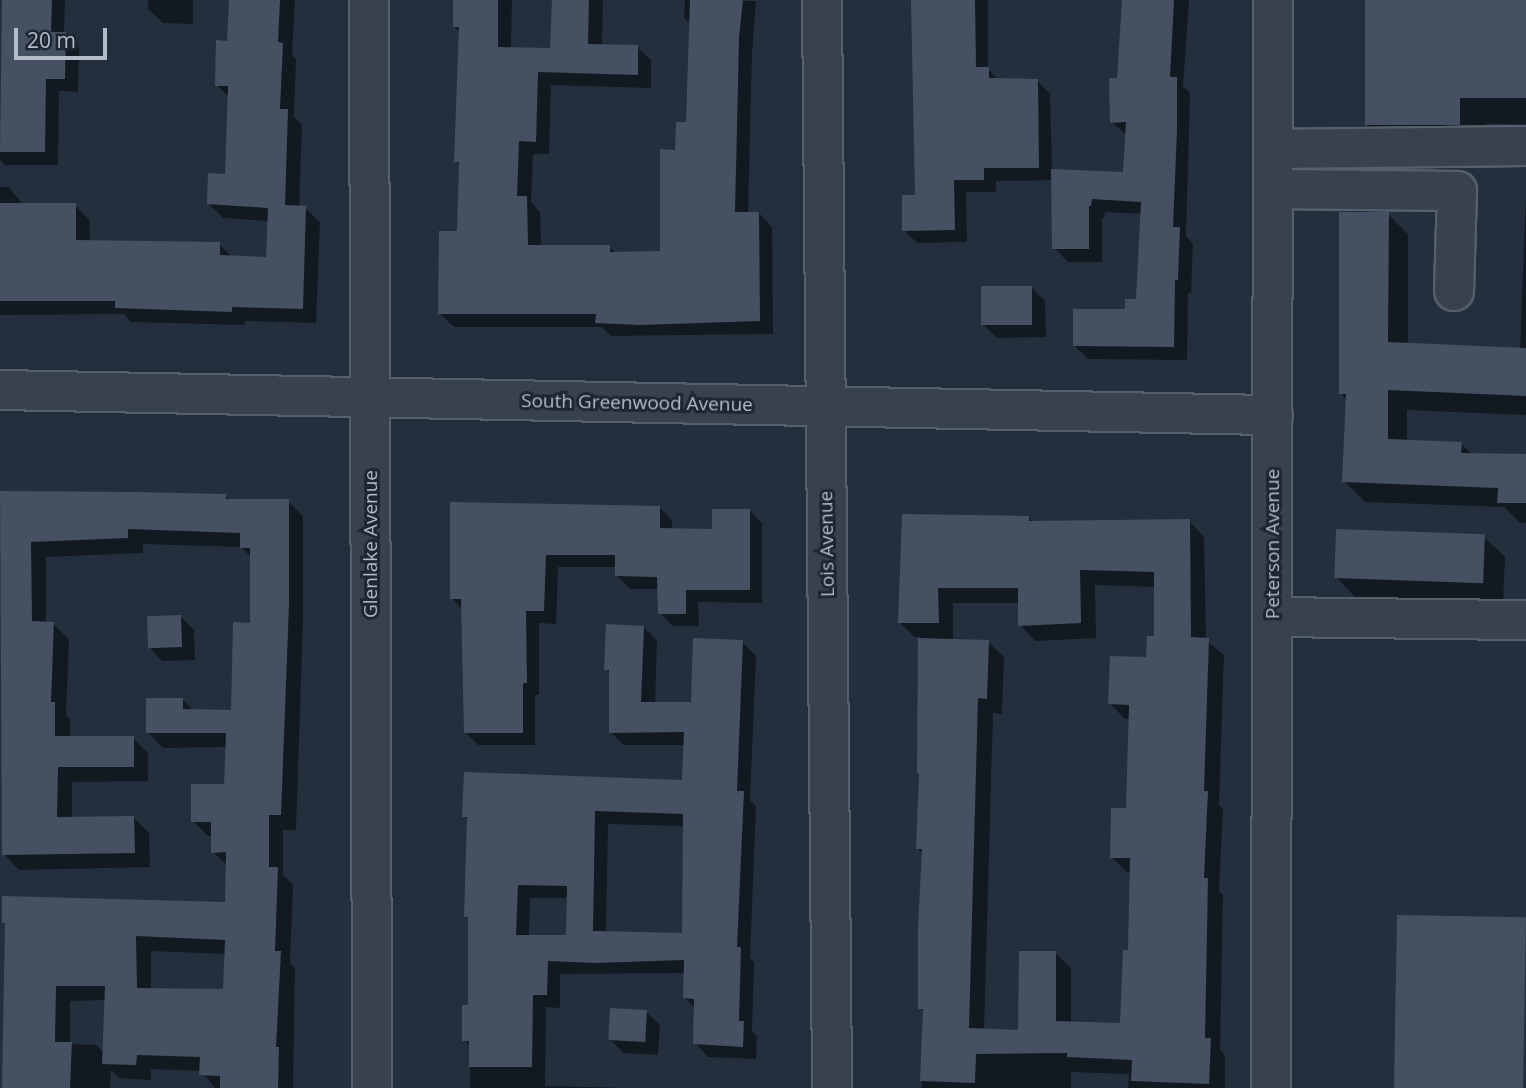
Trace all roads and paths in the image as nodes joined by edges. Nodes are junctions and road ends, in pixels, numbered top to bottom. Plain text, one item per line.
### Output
1 (369, 0) edge
2 (822, 0) edge
3 (1273, 0) edge
4 (1526, 146) edge
5 (1273, 149) junction
6 (1273, 189) junction
7 (1454, 290) dead end
8 (0, 390) edge
9 (371, 398) junction
10 (826, 407) junction
11 (1273, 415) junction
12 (1273, 617) junction
13 (1526, 620) edge
14 (372, 1088) edge
15 (832, 1088) edge
16 (1271, 1088) edge

1 - 9 street, Glenlake Avenue
2 - 10 street, Lois Avenue
3 - 5 street, Peterson Avenue
4 - 5 street
5 - 6 street, Peterson Avenue
6 - 7 street
6 - 11 street, Peterson Avenue
8 - 9 street, South Greenwood Avenue
9 - 10 street, South Greenwood Avenue
9 - 14 street, Glenlake Avenue
10 - 11 street, South Greenwood Avenue
10 - 15 street, Lois Avenue
11 - 12 street, Peterson Avenue
12 - 13 street
12 - 16 street, Peterson Avenue

